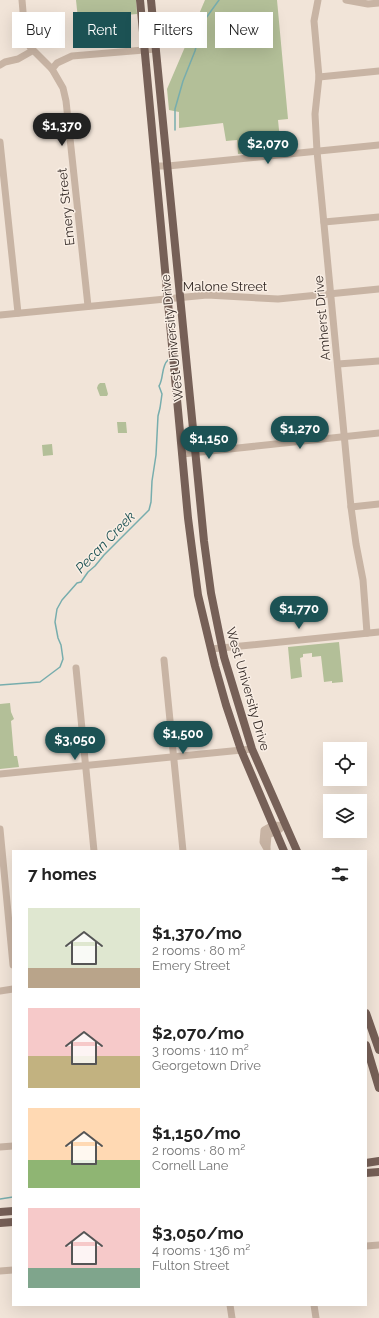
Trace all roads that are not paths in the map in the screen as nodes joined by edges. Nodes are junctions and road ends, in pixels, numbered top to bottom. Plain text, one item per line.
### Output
1 (22, 0) edge
2 (140, 0) edge
3 (151, 0) edge
4 (318, 0) edge
5 (346, 0) edge
6 (379, 3) edge
7 (156, 49) junction
8 (32, 50) junction
9 (145, 50) junction
10 (0, 65) edge
11 (52, 69) junction
12 (379, 71) edge
13 (319, 77) junction
14 (0, 142) edge
15 (379, 145) edge
16 (317, 151) junction
17 (156, 166) junction
18 (168, 166) junction
19 (379, 217) edge
20 (324, 222) junction
21 (379, 289) edge
22 (331, 294) junction
23 (180, 298) junction
24 (168, 299) junction
25 (88, 306) junction
26 (18, 314) junction
27 (0, 315) edge
28 (379, 361) edge
29 (338, 364) junction
30 (379, 432) edge
31 (345, 436) junction
32 (196, 452) junction
33 (182, 454) junction
34 (379, 504) edge
35 (351, 507) junction
36 (379, 632) edge
37 (367, 633) junction
38 (222, 648) junction
39 (211, 649) junction
40 (164, 660) dead end
41 (76, 668) dead end
42 (252, 749) junction
43 (241, 750) junction
44 (174, 757) junction
45 (85, 765) junction
46 (0, 774) edge
47 (286, 826) junction
48 (274, 828) junction
49 (0, 829) edge
50 (94, 850) edge
51 (183, 850) edge
52 (267, 850) edge
53 (284, 850) edge
54 (297, 850) edge
55 (12, 955) edge
56 (12, 989) edge
57 (0, 991) edge
58 (367, 1016) edge
59 (367, 1048) edge
60 (379, 1050) edge
61 (379, 1088) edge
62 (12, 1146) edge
63 (0, 1147) edge
64 (379, 1161) edge
65 (367, 1163) edge
66 (379, 1172) edge
67 (367, 1173) edge
68 (12, 1211) edge
69 (0, 1212) edge
70 (12, 1222) edge
71 (0, 1223) edge
72 (379, 1245) edge
73 (367, 1246) edge
74 (12, 1270) edge
75 (0, 1271) edge
76 (230, 1306) edge
77 (314, 1306) edge
78 (232, 1318) edge
79 (316, 1318) edge

1 - 8 street, Emery Street
2 - 9 main road, West University Drive
3 - 7 main road, West University Drive
4 - 13 street, Amherst Drive
5 - 6 street
7 - 9 street
7 - 18 main road, West University Drive
8 - 10 street
8 - 11 street, Emery Street
9 - 11 street
9 - 17 main road, West University Drive
11 - 25 street, Emery Street
12 - 13 street
13 - 16 street, Amherst Drive
14 - 26 street
15 - 16 street
16 - 18 street
16 - 20 street, Amherst Drive
17 - 18 street
17 - 24 main road, West University Drive
18 - 23 main road, West University Drive
19 - 20 street
20 - 22 street, Amherst Drive
21 - 22 street, Malone Street
22 - 23 street, Malone Street
22 - 29 street, Amherst Drive
23 - 24 street, Malone Street
23 - 32 main road, West University Drive
24 - 25 street, Malone Street
24 - 33 main road, West University Drive
25 - 26 street, Malone Street
26 - 27 street, Malone Street
28 - 29 street
29 - 31 street, Amherst Drive
30 - 31 street
31 - 32 street
31 - 35 street, Amherst Drive
32 - 33 street
32 - 38 main road, West University Drive
33 - 39 main road, West University Drive
34 - 35 street
35 - 37 street, Amherst Drive
36 - 37 street
37 - 38 street
38 - 39 street
38 - 42 main road, West University Drive
39 - 43 main road, West University Drive
40 - 44 street
41 - 45 street
42 - 43 street
42 - 47 main road, West University Drive
43 - 44 street
43 - 48 main road, West University Drive
44 - 45 street
44 - 51 street
45 - 46 street
45 - 50 street
47 - 48 street
47 - 54 main road, West University Drive
48 - 52 street
48 - 53 main road, West University Drive
49 - 55 street
56 - 57 street
58 - 60 main road
59 - 61 main road
62 - 63 street
64 - 65 main road
66 - 67 main road
68 - 69 main road
70 - 71 main road
72 - 73 street
74 - 75 street
76 - 78 street
77 - 79 street

